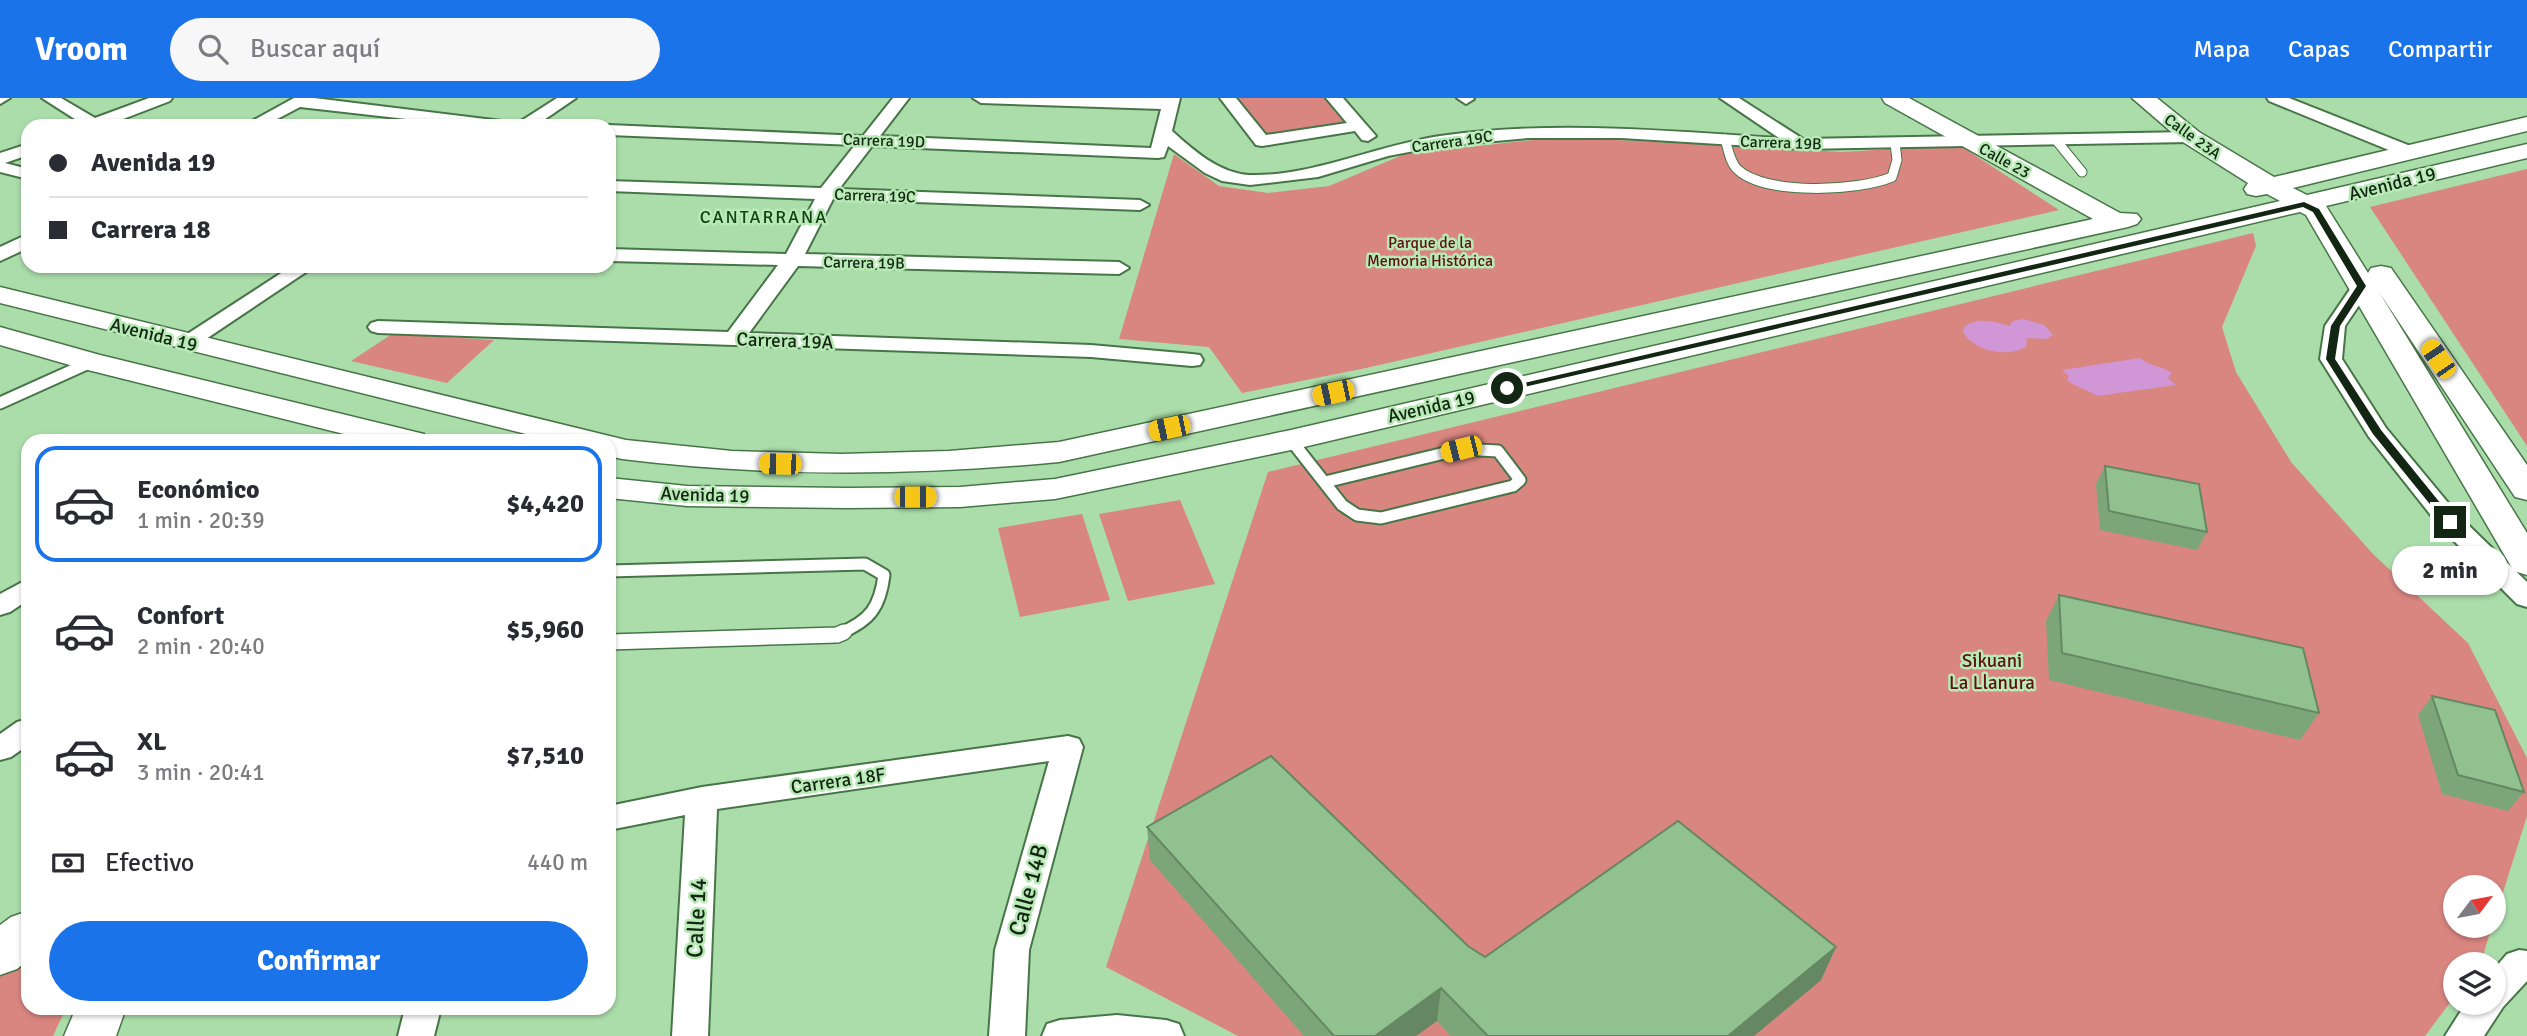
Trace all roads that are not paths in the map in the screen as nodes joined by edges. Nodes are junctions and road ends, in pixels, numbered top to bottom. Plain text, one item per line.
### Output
1 (51, 98) edge
2 (164, 98) edge
3 (568, 98) edge
4 (901, 98) edge
5 (981, 98) edge
6 (1228, 98) edge
7 (1334, 98) edge
8 (1728, 98) edge
9 (1893, 98) edge
10 (2143, 98) edge
11 (2275, 98) edge
12 (301, 100) edge
13 (1170, 101) edge
14 (82, 119) edge
15 (107, 119) edge
16 (264, 119) edge
17 (455, 119) edge
18 (535, 119) edge
19 (2527, 124) edge
20 (1358, 126) junction
21 (616, 130) edge
22 (1590, 132) joint
23 (1164, 133) junction
24 (2191, 137) junction
25 (869, 139) junction
26 (1725, 139) junction
27 (2056, 140) junction
28 (1262, 141) joint
29 (1973, 142) junction
30 (1895, 143) junction
31 (1801, 144) junction
32 (2527, 151) edge
33 (21, 152) edge
34 (1385, 152) junction
35 (2407, 152) junction
36 (0, 159) edge
37 (0, 167) edge
38 (21, 172) edge
39 (2082, 172) dead end
40 (616, 186) edge
41 (827, 193) junction
42 (2295, 193) junction
43 (2229, 195) dead end
44 (1140, 205) dead end
45 (2154, 213) dead end
46 (2116, 221) junction
47 (21, 244) edge
48 (0, 255) edge
49 (616, 255) edge
50 (792, 260) junction
51 (1119, 268) dead end
52 (294, 273) edge
53 (2362, 286) junction
54 (0, 295) edge
55 (378, 327) dead end
56 (0, 336) edge
57 (734, 338) junction
58 (186, 342) junction
59 (1192, 360) dead end
60 (91, 362) junction
61 (0, 403) edge
62 (384, 434) edge
63 (496, 434) edge
64 (1291, 440) junction
65 (616, 468) edge
66 (616, 470) edge
67 (1325, 482) junction
68 (2527, 490) edge
69 (2527, 564) edge
70 (616, 571) edge
71 (21, 592) edge
72 (2527, 598) edge
73 (0, 606) edge
74 (616, 642) edge
75 (21, 735) edge
76 (1068, 747) joint
77 (0, 749) edge
78 (702, 799) junction
79 (616, 817) edge
80 (21, 937) edge
81 (0, 954) edge
82 (2527, 966) edge
83 (2506, 981) edge
84 (98, 1015) edge
85 (421, 1015) edge
86 (2478, 1015) edge
87 (1158, 1035) edge
88 (90, 1036) edge
89 (416, 1036) edge
90 (690, 1036) edge
91 (1007, 1036) edge
92 (1060, 1036) edge
93 (2463, 1036) edge

1 - 14 street
2 - 15 street
3 - 18 street
4 - 25 street
5 - 13 street
6 - 28 street
7 - 20 street
8 - 31 street
9 - 29 main road, Calle 23
10 - 24 main road, Calle 23A
11 - 35 street
12 - 16 street
12 - 17 street
13 - 23 street
19 - 35 main road, Avenida 19
20 - 28 street
20 - 34 street
21 - 25 street, Carrera 19D
22 - 26 street, Carrera 19B
22 - 34 street, Carrera 19C
23 - 25 street, Carrera 19D
23 - 34 street, Carrera 19C
24 - 27 street
24 - 42 main road, Calle 23A
25 - 41 street
26 - 30 lane
26 - 31 street, Carrera 19B
27 - 29 street
27 - 39 lane
29 - 30 street, Carrera 19B
29 - 46 main road, Calle 23
30 - 31 street, Carrera 19B
32 - 42 main road, Avenida 19
33 - 36 street
35 - 42 main road, Avenida 19
37 - 38 street
40 - 41 street, Carrera 19C
41 - 44 street, Carrera 19C
41 - 50 street
42 - 43 main road, Avenida 19
42 - 53 main road, Calle 23A
42 - 64 main road, Avenida 19
42 - 68 street
45 - 46 main road, Avenida 19
46 - 65 main road, Avenida 19
47 - 48 street
49 - 50 street, Carrera 19B
50 - 51 street, Carrera 19B
50 - 57 street
52 - 58 street
53 - 69 main road, Calle 23A
53 - 72 street
54 - 58 main road, Avenida 19
55 - 57 street, Carrera 19A
56 - 60 main road
57 - 59 street, Carrera 19A
58 - 63 main road, Avenida 19
60 - 61 lane
60 - 62 street
64 - 66 main road, Avenida 19
64 - 67 lane
67 - 67 lane
70 - 74 lane
71 - 73 street
75 - 77 street
76 - 78 street, Carrera 18F
76 - 91 street, Calle 14B
78 - 79 street, Carrera 18F
78 - 90 street, Calle 14
80 - 81 main road
82 - 83 street
84 - 88 main road
85 - 89 street
86 - 93 street
87 - 92 street

